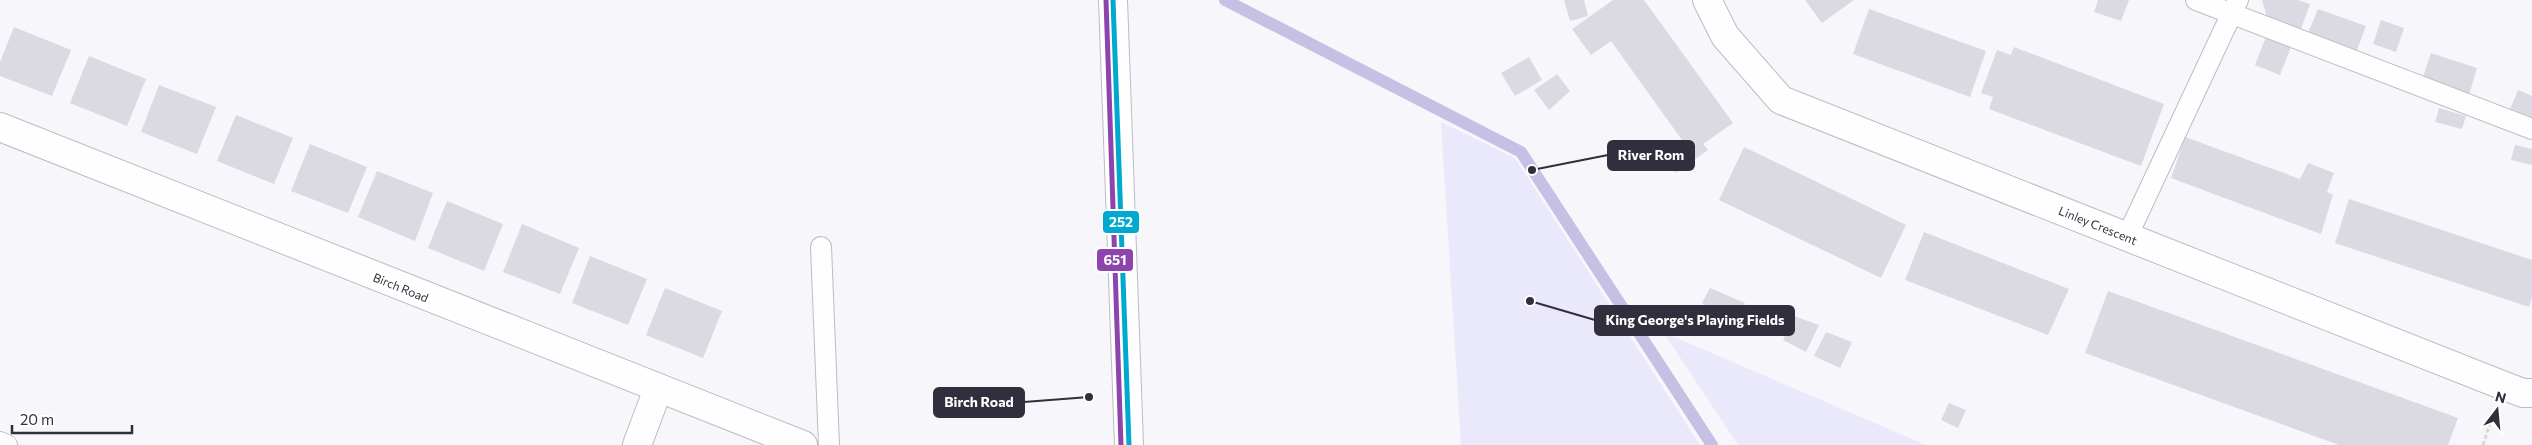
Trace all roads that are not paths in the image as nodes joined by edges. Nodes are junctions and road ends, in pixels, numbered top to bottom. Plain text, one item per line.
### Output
1 (1113, 0) edge
2 (1707, 0) edge
3 (2196, 0) edge
4 (2235, 8) edge
5 (0, 127) edge
6 (2532, 129) edge
7 (2127, 237) junction
8 (821, 247) dead end
9 (658, 389) junction
10 (2532, 393) edge
11 (0, 442) edge
12 (7, 445) edge
13 (638, 445) edge
14 (803, 445) edge
15 (829, 445) edge
16 (1129, 445) edge

1 - 16 street
2 - 7 street, Linley Crescent
3 - 4 lane
4 - 6 lane
4 - 7 lane
5 - 9 street, Birch Road
7 - 10 street, Linley Crescent
8 - 15 lane
9 - 13 street
9 - 14 street, Birch Road
11 - 12 lane

